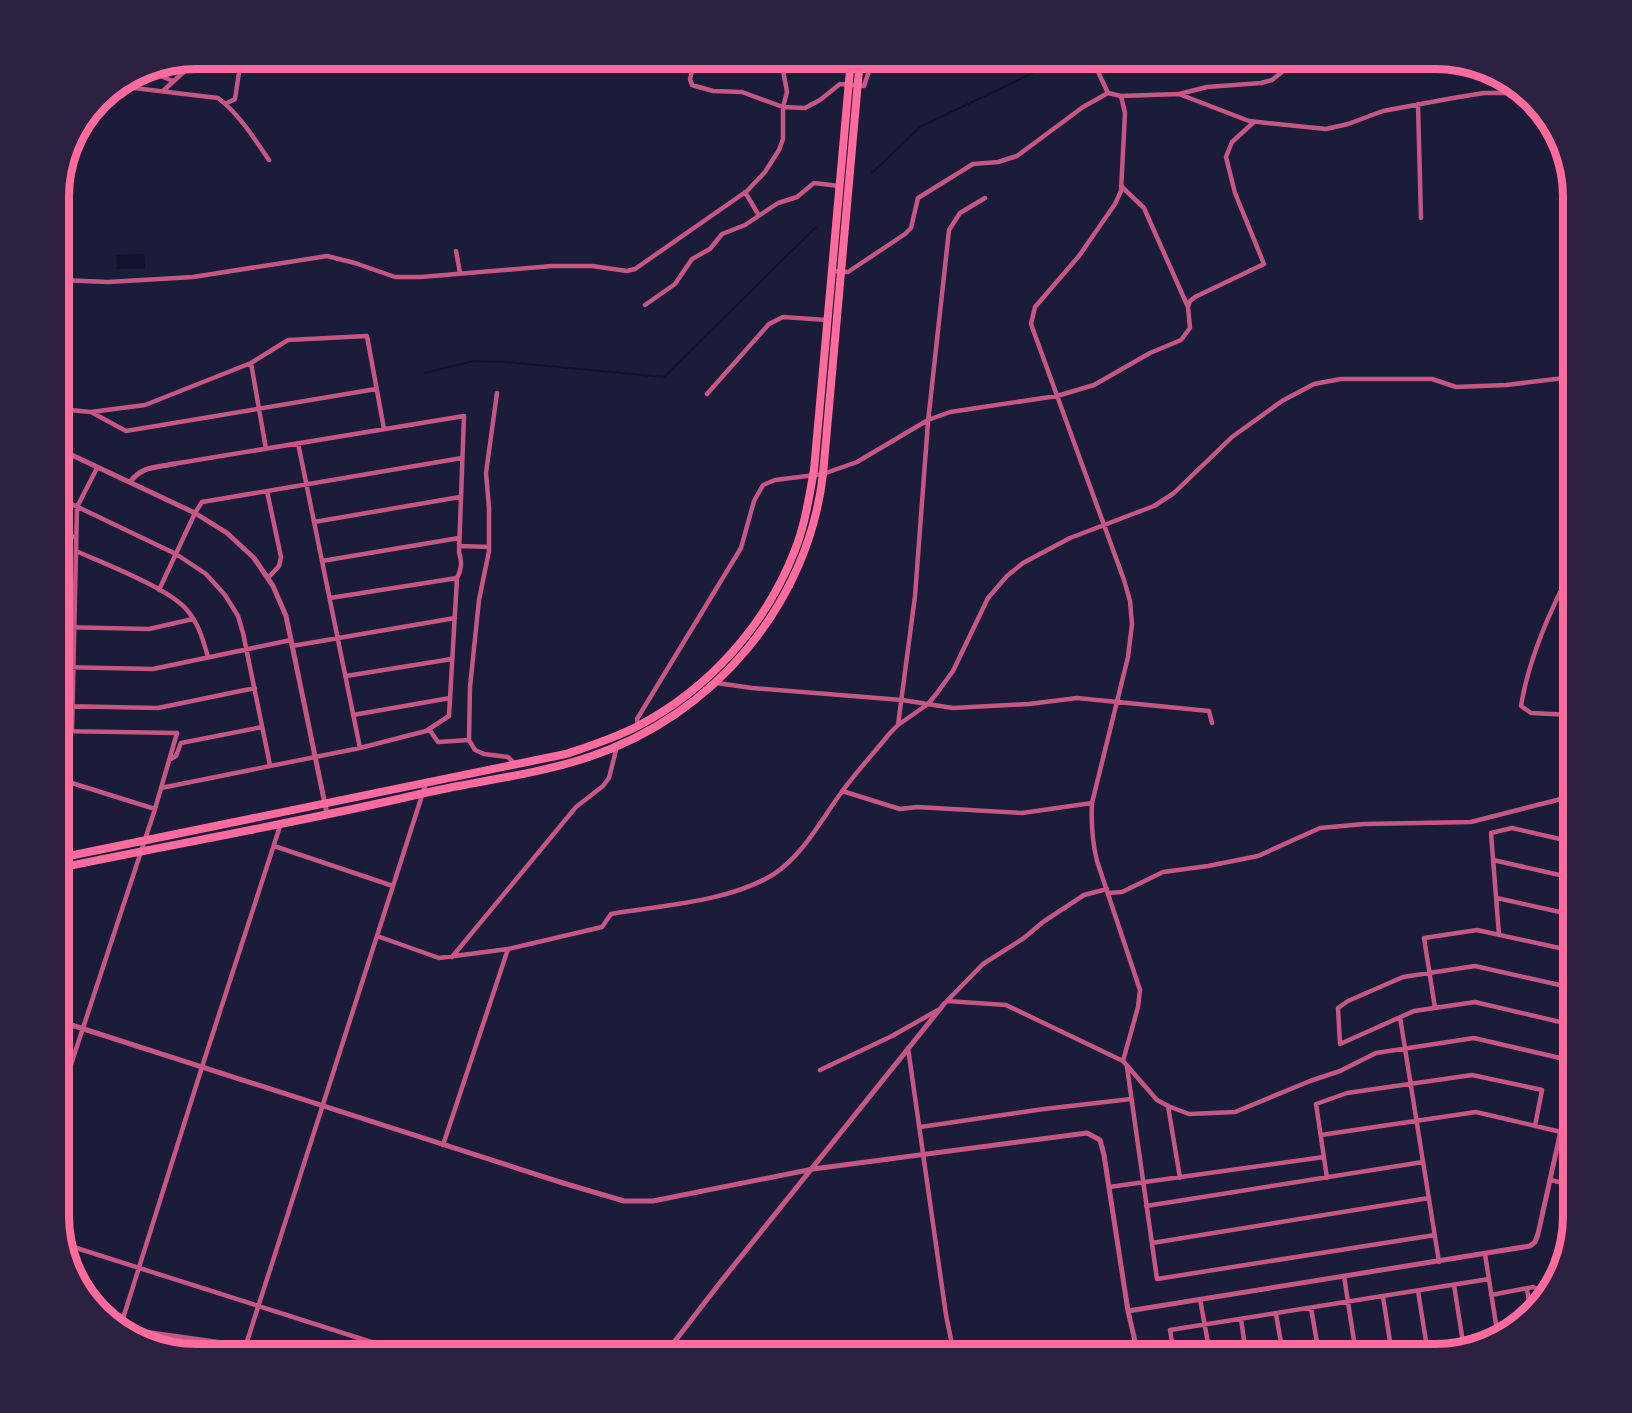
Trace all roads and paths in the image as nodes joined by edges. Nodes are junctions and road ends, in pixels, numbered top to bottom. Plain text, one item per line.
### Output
1 (239, 69) edge
2 (692, 69) edge
3 (784, 69) edge
4 (850, 69) edge
5 (859, 69) edge
6 (869, 69) edge
7 (1097, 69) edge
8 (1285, 69) edge
9 (185, 70) edge
10 (158, 75) edge
11 (172, 81) junction
12 (848, 84) junction
13 (857, 85) junction
14 (131, 87) edge
15 (164, 90) junction
16 (1108, 93) junction
17 (1510, 93) edge
18 (1179, 94) junction
19 (1121, 96) junction
20 (225, 104) junction
21 (1418, 104) junction
22 (783, 107) junction
23 (1254, 122) junction
24 (269, 160) dead end
25 (840, 186) junction
26 (1121, 186) junction
27 (745, 192) junction
28 (985, 198) dead end
29 (758, 214) junction
30 (1421, 218) dead end
31 (456, 251) dead end
32 (831, 272) junction
33 (841, 272) junction
34 (460, 273) junction
35 (69, 280) edge
36 (645, 305) dead end
37 (1188, 307) junction
38 (827, 320) junction
39 (251, 363) junction
40 (1563, 378) edge
41 (376, 389) junction
42 (497, 393) dead end
43 (706, 394) dead end
44 (1057, 396) junction
45 (260, 408) junction
46 (69, 410) edge
47 (91, 412) junction
48 (928, 420) junction
49 (384, 429) junction
50 (298, 444) junction
51 (266, 449) junction
52 (69, 453) edge
53 (462, 458) junction
54 (174, 464) joint
55 (97, 468) junction
56 (823, 474) junction
57 (813, 477) junction
58 (130, 482) junction
59 (306, 484) junction
60 (267, 491) junction
61 (460, 497) junction
62 (69, 503) edge
63 (77, 507) junction
64 (195, 513) junction
65 (314, 522) junction
66 (1104, 525) junction
67 (69, 537) edge
68 (75, 537) junction
69 (459, 538) junction
70 (459, 546) junction
71 (489, 547) junction
72 (76, 551) junction
73 (176, 554) junction
74 (322, 561) junction
75 (457, 578) junction
76 (268, 579) junction
77 (1563, 586) edge
78 (69, 588) edge
79 (75, 588) junction
80 (159, 590) junction
81 (330, 598) junction
82 (455, 618) junction
83 (193, 619) junction
84 (69, 628) edge
85 (73, 628) junction
86 (338, 638) junction
87 (292, 643) junction
88 (246, 649) junction
89 (208, 657) junction
90 (452, 659) junction
91 (72, 667) junction
92 (346, 676) junction
93 (717, 682) junction
94 (255, 688) junction
95 (450, 698) junction
96 (902, 700) junction
97 (1116, 703) junction
98 (928, 704) junction
99 (72, 706) junction
100 (1563, 714) edge
101 (353, 715) junction
102 (1212, 723) dead end
103 (898, 725) junction
104 (638, 726) junction
105 (262, 727) junction
106 (429, 729) junction
107 (69, 731) edge
108 (72, 731) junction
109 (469, 740) junction
110 (617, 746) junction
111 (360, 748) junction
112 (315, 756) junction
113 (169, 760) junction
114 (270, 765) junction
115 (517, 765) junction
116 (69, 782) edge
117 (426, 783) junction
118 (161, 788) junction
119 (842, 791) junction
120 (423, 794) junction
121 (1563, 797) edge
122 (324, 803) junction
123 (1092, 803) junction
124 (155, 809) junction
125 (327, 814) junction
126 (281, 823) junction
127 (144, 840) junction
128 (1563, 840) edge
129 (274, 846) junction
130 (141, 851) junction
131 (69, 856) edge
132 (1493, 860) junction
133 (69, 866) edge
134 (1563, 876) edge
135 (393, 886) junction
136 (1107, 891) junction
137 (1497, 898) junction
138 (1563, 913) edge
139 (1499, 935) junction
140 (377, 936) junction
141 (508, 949) junction
142 (1563, 949) edge
143 (452, 957) junction
144 (1430, 973) junction
145 (1563, 986) edge
146 (944, 1005) junction
147 (1435, 1008) junction
148 (1400, 1017) junction
149 (1563, 1022) edge
150 (69, 1025) edge
151 (82, 1029) junction
152 (908, 1048) junction
153 (1405, 1049) junction
154 (1563, 1058) edge
155 (1125, 1064) junction
156 (202, 1067) junction
157 (69, 1068) edge
158 (820, 1070) dead end
159 (1410, 1084) junction
160 (1131, 1099) junction
161 (322, 1105) junction
162 (1168, 1106) junction
163 (1416, 1122) junction
164 (1563, 1123) edge
165 (1535, 1126) junction
166 (920, 1127) junction
167 (1561, 1132) junction
168 (1321, 1136) junction
169 (443, 1144) junction
170 (923, 1155) junction
171 (1324, 1157) junction
172 (1423, 1162) junction
173 (813, 1168) junction
174 (1180, 1178) junction
175 (1327, 1178) junction
176 (1550, 1180) junction
177 (1142, 1183) junction
178 (1563, 1183) edge
179 (1109, 1187) junction
180 (1428, 1198) junction
181 (1146, 1206) junction
182 (1434, 1235) junction
183 (1152, 1243) junction
184 (72, 1247) edge
185 (1485, 1254) junction
186 (1439, 1262) junction
187 (139, 1268) junction
188 (1344, 1276) junction
189 (1489, 1280) junction
190 (1454, 1285) junction
191 (1527, 1289) junction
192 (1540, 1290) edge
193 (1418, 1291) junction
194 (1491, 1295) junction
195 (1383, 1297) junction
196 (1200, 1299) junction
197 (1348, 1302) junction
198 (1529, 1303) edge
199 (259, 1306) junction
200 (1311, 1308) junction
201 (1128, 1311) junction
202 (1276, 1314) junction
203 (1241, 1319) junction
204 (122, 1320) edge
205 (1205, 1325) junction
206 (1497, 1328) edge
207 (142, 1331) edge
208 (1463, 1341) edge
209 (232, 1344) edge
210 (247, 1344) edge
211 (378, 1344) edge
212 (673, 1344) edge
213 (952, 1344) edge
214 (1136, 1344) edge
215 (1172, 1344) edge
216 (1208, 1344) edge
217 (1245, 1344) edge
218 (1281, 1344) edge
219 (1317, 1344) edge
220 (1354, 1344) edge
221 (1390, 1344) edge
222 (1426, 1344) edge

1 - 20 street
2 - 22 street
3 - 22 street
4 - 12 highway
5 - 13 highway
6 - 13 street
7 - 16 street
8 - 18 street
9 - 11 street
10 - 11 street
11 - 15 street
12 - 13 street
12 - 22 street
12 - 25 highway
13 - 33 highway
14 - 15 street
15 - 20 street
16 - 19 street
16 - 33 street
17 - 21 street
18 - 19 street
18 - 23 street
19 - 26 street
20 - 24 street
21 - 23 street
21 - 30 street
22 - 27 street
23 - 37 street
25 - 29 street
25 - 32 highway
26 - 37 street
26 - 44 street
27 - 29 street
27 - 34 street
28 - 48 street
29 - 36 street
31 - 34 street
32 - 33 street
32 - 38 highway
33 - 56 highway
34 - 35 street
37 - 44 street
38 - 43 street
38 - 57 highway
39 - 41 street
39 - 45 street
39 - 47 street
40 - 66 street
41 - 45 street
41 - 49 street
42 - 71 street
44 - 48 street
44 - 66 street
45 - 47 street
45 - 51 street
46 - 47 street
48 - 56 street
48 - 96 street
49 - 50 street
49 - 53 street
50 - 51 street
50 - 59 street
51 - 54 street
52 - 55 street
53 - 59 street
53 - 61 street
54 - 58 street
55 - 58 street
55 - 63 street
56 - 57 street
56 - 93 highway
57 - 104 highway
57 - 104 street
58 - 64 street
59 - 60 street
59 - 65 street
60 - 64 street
60 - 76 street
61 - 65 street
61 - 69 street
62 - 63 street
63 - 68 street
63 - 73 street
64 - 73 street
64 - 76 street
65 - 74 street
66 - 97 street
66 - 98 street
67 - 68 street
68 - 72 street
69 - 70 street
69 - 74 street
70 - 71 street
70 - 75 street
71 - 109 street
72 - 79 street
72 - 80 street
73 - 80 street
73 - 88 street
74 - 81 street
75 - 81 street
75 - 82 street
76 - 87 street
77 - 100 street
78 - 79 street
79 - 85 street
80 - 83 street
81 - 86 street
82 - 86 street
82 - 90 street
83 - 85 street
83 - 89 street
84 - 85 street
85 - 91 street
86 - 87 street
86 - 92 street
87 - 88 street
87 - 112 street
88 - 89 street
88 - 94 street
89 - 91 street
90 - 92 street
90 - 95 street
91 - 99 street
92 - 101 street
93 - 96 street
93 - 110 highway
94 - 99 street
94 - 105 street
95 - 101 street
95 - 106 street
96 - 98 street
96 - 103 street
97 - 98 street
97 - 102 street
97 - 123 street
98 - 103 street
99 - 108 street
101 - 111 street
103 - 119 street
104 - 115 highway
105 - 113 street
105 - 114 street
106 - 109 street
106 - 111 street
107 - 108 street
108 - 113 street
109 - 115 street
110 - 120 highway
110 - 143 street
111 - 112 street
112 - 114 street
112 - 122 street
113 - 118 street
114 - 118 street
115 - 117 highway
116 - 124 street
117 - 120 street
117 - 122 highway
118 - 124 street
119 - 123 street
119 - 141 street
120 - 125 highway
120 - 135 street
121 - 136 street
122 - 125 street
122 - 127 highway
123 - 136 street
124 - 127 street
125 - 126 highway
126 - 129 street
126 - 130 highway
127 - 130 street
127 - 131 highway
128 - 132 street
129 - 135 street
129 - 156 street
130 - 133 highway
130 - 151 street
132 - 134 street
132 - 137 street
135 - 140 street
136 - 146 street
136 - 155 street
137 - 138 street
137 - 139 street
139 - 142 street
139 - 144 street
140 - 143 street
140 - 161 street
141 - 143 street
141 - 169 street
144 - 145 street
144 - 147 street
144 - 148 street
146 - 152 street
146 - 155 street
146 - 158 street
147 - 148 street
147 - 149 street
148 - 153 street
150 - 151 street
151 - 156 street
151 - 157 street
152 - 166 street
152 - 173 street
153 - 154 street
153 - 159 street
153 - 162 street
155 - 160 street
155 - 162 street
156 - 161 street
156 - 187 street
159 - 163 street
159 - 165 street
159 - 168 street
160 - 166 street
160 - 177 street
161 - 169 street
161 - 199 street
162 - 174 street
163 - 165 street
163 - 168 street
163 - 172 street
164 - 167 street
165 - 167 street
166 - 170 street
167 - 176 street
168 - 171 street
169 - 173 street
170 - 173 street
170 - 179 street
170 - 213 street
171 - 174 street
171 - 175 street
172 - 175 street
172 - 180 street
173 - 212 street
174 - 177 street
175 - 181 street
176 - 178 street
176 - 185 street
177 - 179 street
177 - 181 street
179 - 201 street
180 - 182 street
180 - 183 street
181 - 183 street
182 - 183 street
182 - 186 street
184 - 187 street
185 - 186 street
185 - 189 street
186 - 188 street
187 - 199 street
187 - 204 street
188 - 196 street
188 - 197 street
189 - 190 street
189 - 194 street
190 - 193 street
190 - 208 street
191 - 192 street
191 - 194 street
191 - 198 street
193 - 195 street
193 - 222 street
194 - 206 street
195 - 197 street
195 - 221 street
196 - 201 street
196 - 205 street
197 - 200 street
197 - 220 street
199 - 210 street
199 - 211 street
200 - 202 street
200 - 219 street
201 - 214 street
202 - 203 street
202 - 218 street
203 - 205 street
203 - 217 street
205 - 215 street
205 - 216 street
207 - 209 street

